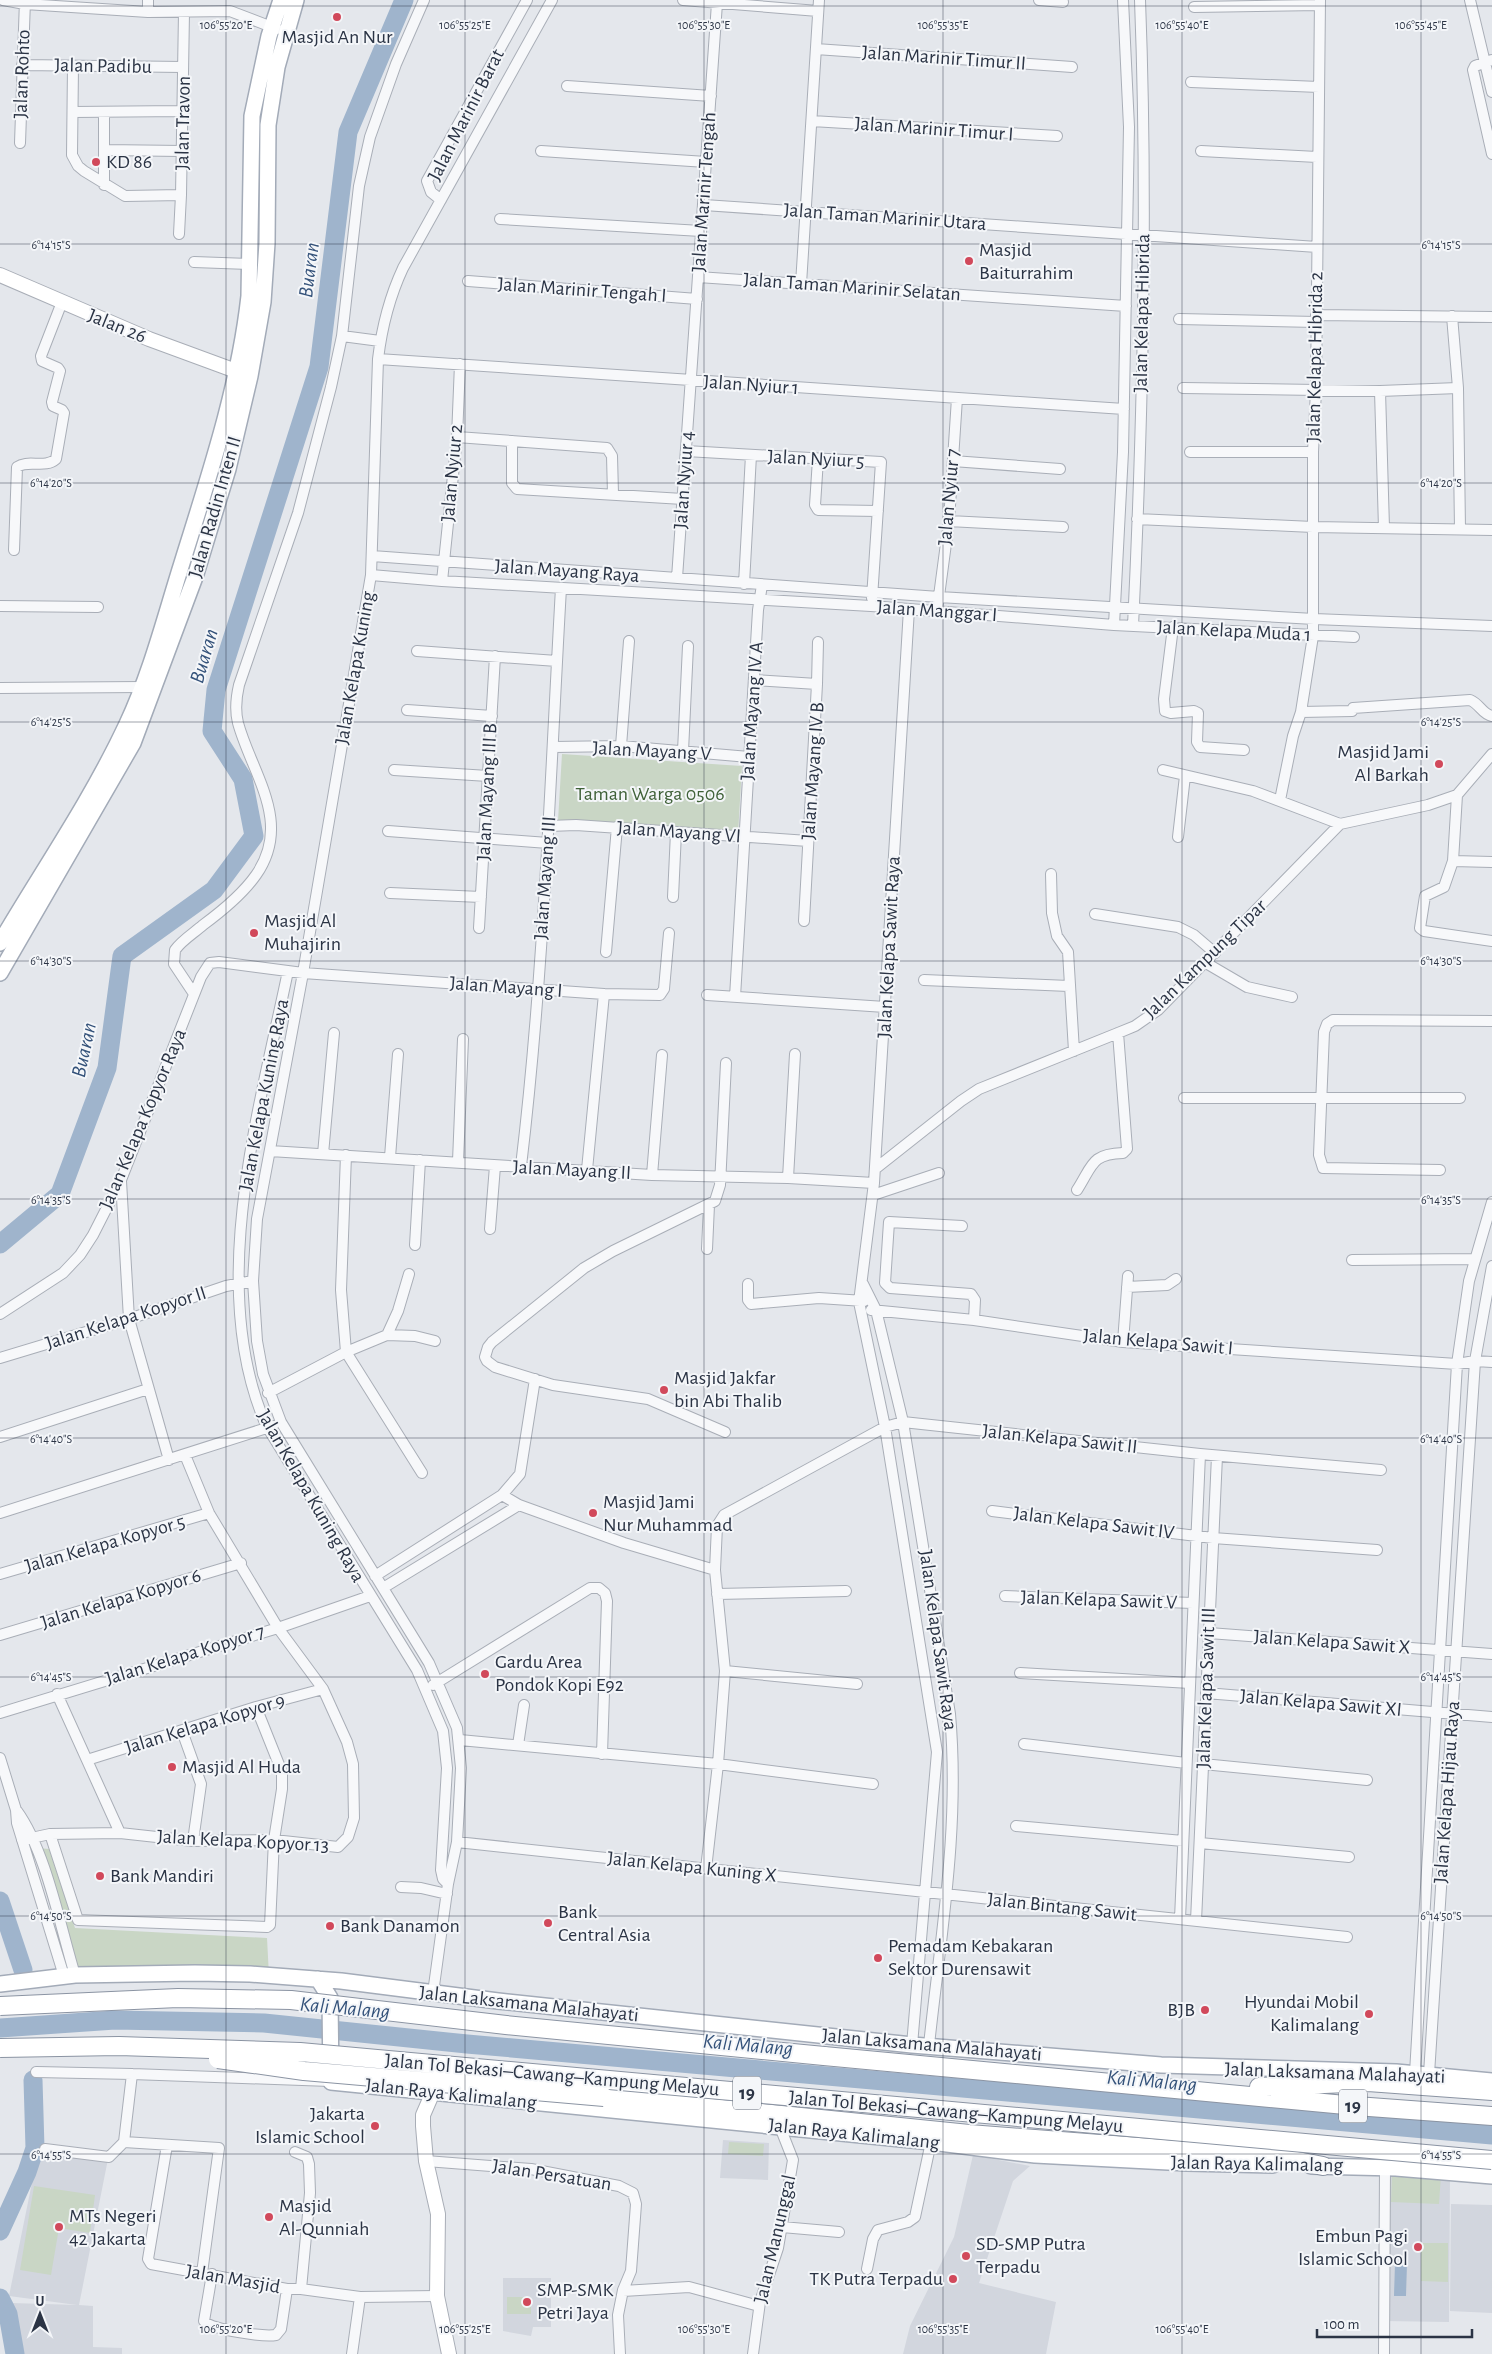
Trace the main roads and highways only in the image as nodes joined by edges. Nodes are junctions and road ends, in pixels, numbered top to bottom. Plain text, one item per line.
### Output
1 (281, 0) edge
2 (296, 0) edge
3 (213, 464) junction
4 (228, 469) junction
5 (0, 943) edge
6 (0, 973) edge
7 (318, 1979) junction
8 (5, 1982) edge
9 (341, 1982) junction
10 (330, 2000) junction
11 (0, 2006) edge
12 (119, 2046) junction
13 (0, 2048) edge
14 (1492, 2081) edge
15 (1214, 2091) junction
16 (1492, 2091) edge
17 (1492, 2116) edge
18 (1492, 2160) edge
19 (1323, 2166) junction
20 (1492, 2176) edge

1 - 3 main road, Jalan Radin Inten II
2 - 4 main road, Jalan Radin Inten II
3 - 4 main road
3 - 5 main road, Jalan Radin Inten II
4 - 6 main road, Jalan Radin Inten II
7 - 8 main road, Jalan Laksamana Malahayati
7 - 9 main road, Jalan Laksamana Malahayati
7 - 10 main road
9 - 10 main road
9 - 14 main road, Jalan Laksamana Malahayati
10 - 19 main road, Jalan Raya Kalimalang, bridge
11 - 15 highway, 19, bridge
12 - 13 highway, Jalan Tol Bekasi–Cawang–Kampung Melayu / 19, bridge
12 - 18 highway, Jalan Tol Bekasi–Cawang–Kampung Melayu / 19, bridge
12 - 19 highway, bridge
15 - 16 highway
15 - 17 highway, 19
19 - 20 main road, Jalan Raya Kalimalang

